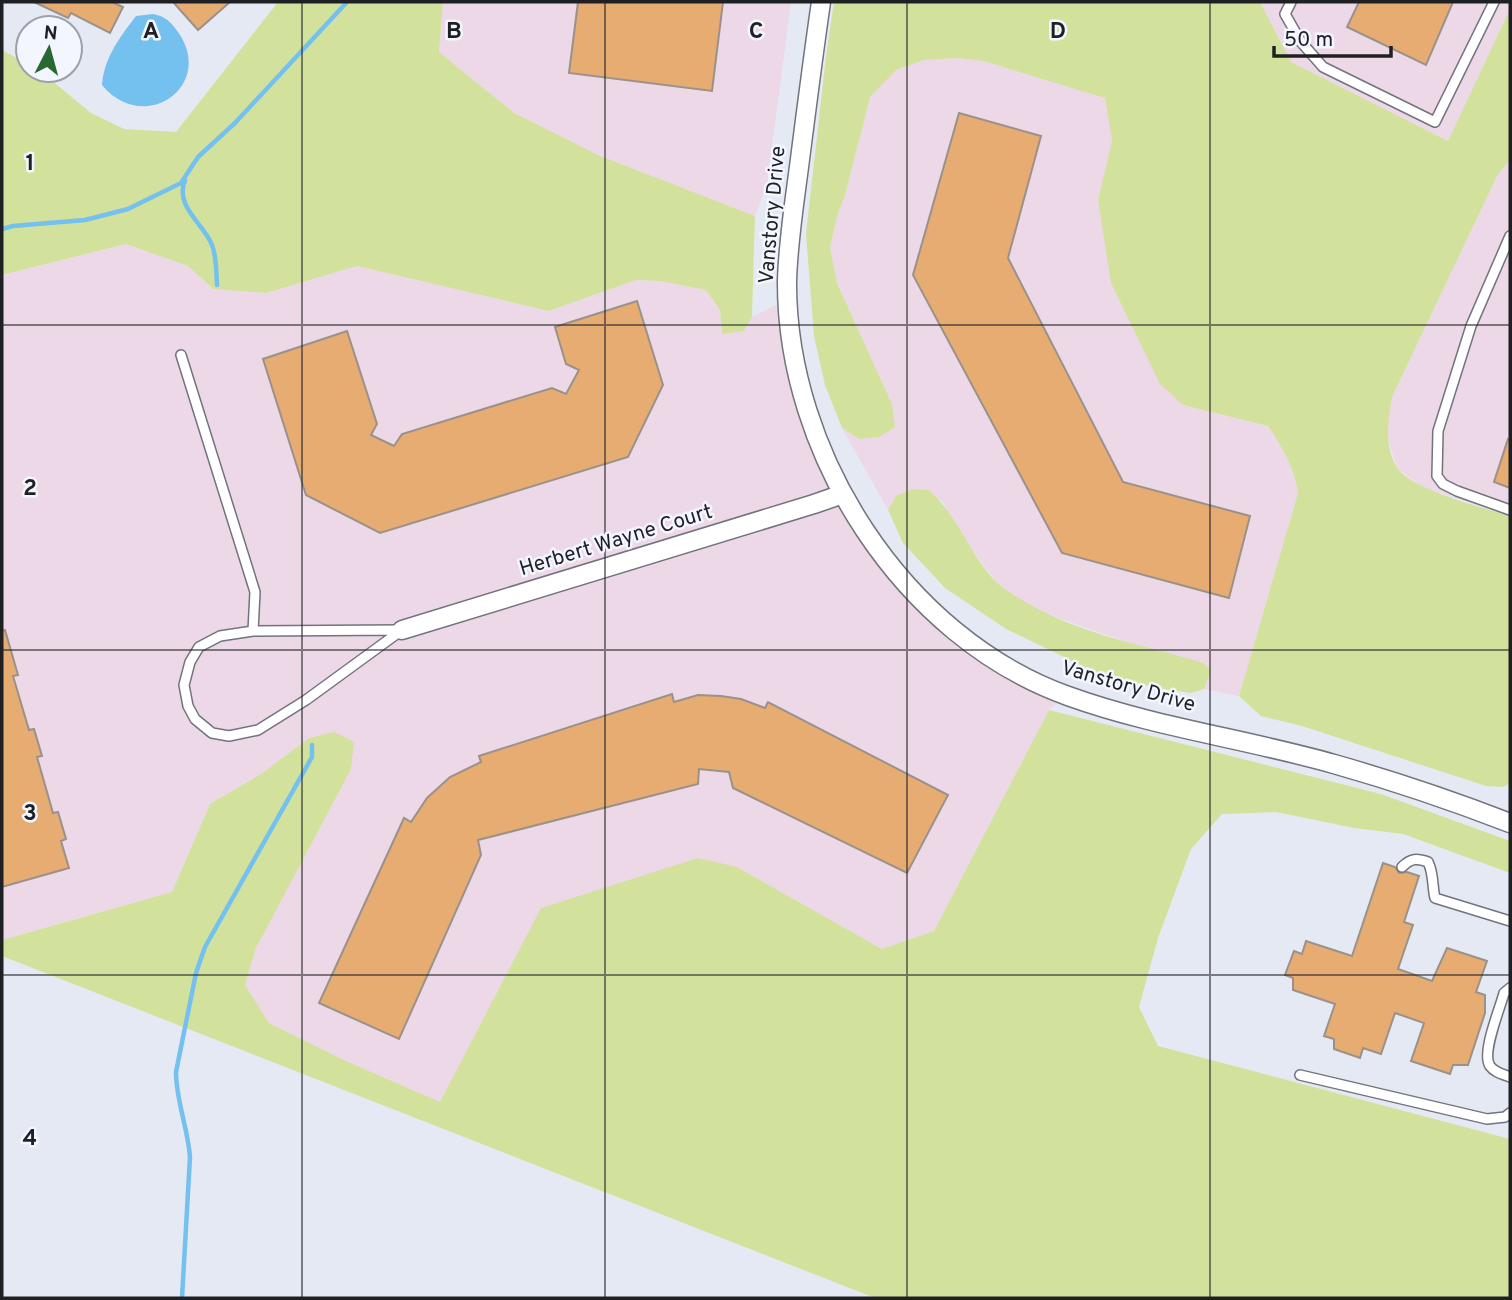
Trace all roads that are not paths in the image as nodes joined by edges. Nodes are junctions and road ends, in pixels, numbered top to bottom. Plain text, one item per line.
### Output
1 (821, 2) edge
2 (1291, 2) edge
3 (1494, 2) edge
4 (1510, 236) edge
5 (181, 355) dead end
6 (843, 494) junction
7 (1510, 510) edge
8 (402, 630) junction
9 (253, 631) junction
10 (1510, 823) edge
11 (1402, 867) dead end
12 (1510, 921) edge
13 (1510, 988) edge
14 (1300, 1075) dead end
15 (1510, 1077) edge
16 (1510, 1113) edge

1 - 6 street, Vanstory Drive
2 - 3 lane
4 - 7 lane
5 - 9 lane
6 - 8 street, Herbert Wayne Court
6 - 10 street, Vanstory Drive
8 - 9 lane
8 - 9 lane
11 - 12 lane
13 - 15 lane
14 - 16 lane

